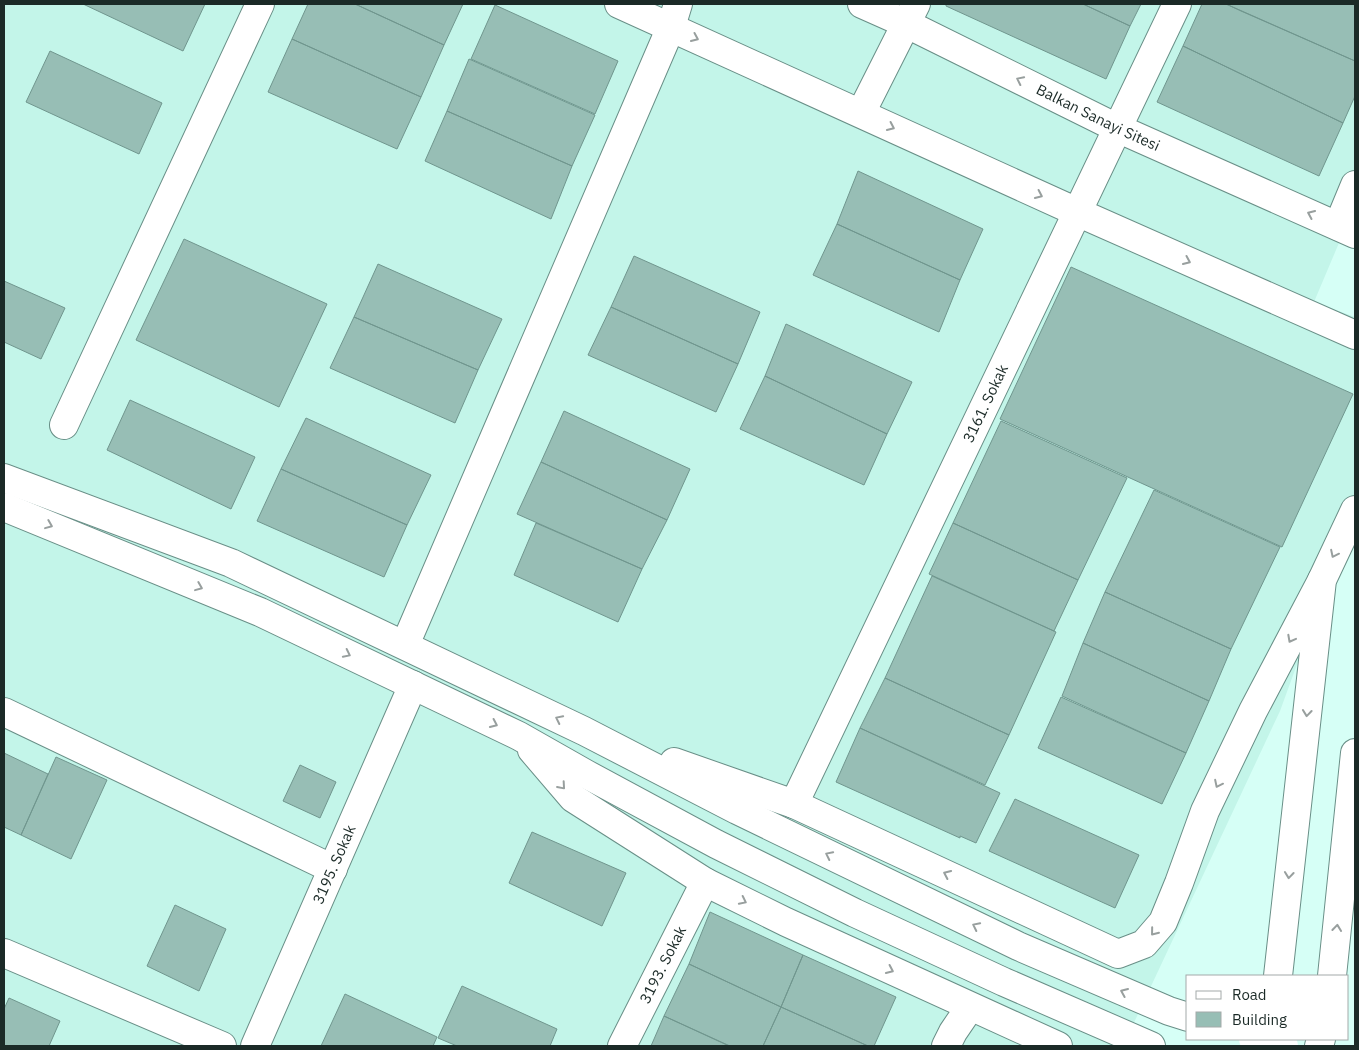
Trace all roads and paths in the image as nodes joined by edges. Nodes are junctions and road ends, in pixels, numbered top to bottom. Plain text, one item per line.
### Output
1 (260, 4) edge
2 (619, 4) edge
3 (862, 4) edge
4 (1177, 4) edge
5 (912, 14) edge
6 (675, 15) edge
7 (861, 113) junction
8 (1117, 128) junction
9 (1355, 185) edge
10 (1077, 212) junction
11 (1346, 230) edge
12 (1355, 335) edge
13 (64, 425) dead end
14 (4, 478) edge
15 (4, 507) edge
16 (1355, 510) edge
17 (1322, 580) junction
18 (405, 646) junction
19 (413, 685) junction
20 (4, 712) edge
21 (584, 731) junction
22 (519, 736) junction
23 (1355, 753) edge
24 (794, 804) junction
25 (333, 869) junction
26 (705, 882) junction
27 (4, 953) edge
28 (1278, 975) edge
29 (1332, 975) edge
30 (970, 1007) junction
31 (1178, 1014) edge
32 (1257, 1040) edge
33 (222, 1046) edge
34 (255, 1046) edge
35 (622, 1046) edge
36 (946, 1046) edge
37 (1058, 1046) edge
38 (1152, 1046) edge
39 (1284, 1046) edge

1 - 13 main road
2 - 6 main road
3 - 5 main road, Balkan Sanayi Sitesi
4 - 8 main road, 3161. Sokak
5 - 7 main road
8 -> 5 main road, Balkan Sanayi Sitesi
6 -> 7 main road
6 - 18 main road
7 -> 10 main road
8 - 10 main road, 3161. Sokak
11 -> 8 main road, Balkan Sanayi Sitesi
9 - 11 main road, Balkan Sanayi Sitesi
10 -> 12 main road
10 - 24 main road, 3161. Sokak
14 - 18 main road
15 -> 19 main road
16 -> 17 main road
17 -> 24 main road
17 -> 28 main road
21 -> 18 main road
19 -> 22 main road
19 - 25 main road, 3195. Sokak
20 - 25 main road
21 - 24 main road
31 -> 21 main road
22 -> 26 main road
22 - 38 main road
29 -> 23 main road
25 - 34 main road, 3195. Sokak
26 -> 30 main road
26 - 35 main road, 3193. Sokak
27 - 33 main road
30 - 36 main road
30 - 37 main road
32 - 39 main road, bridge

